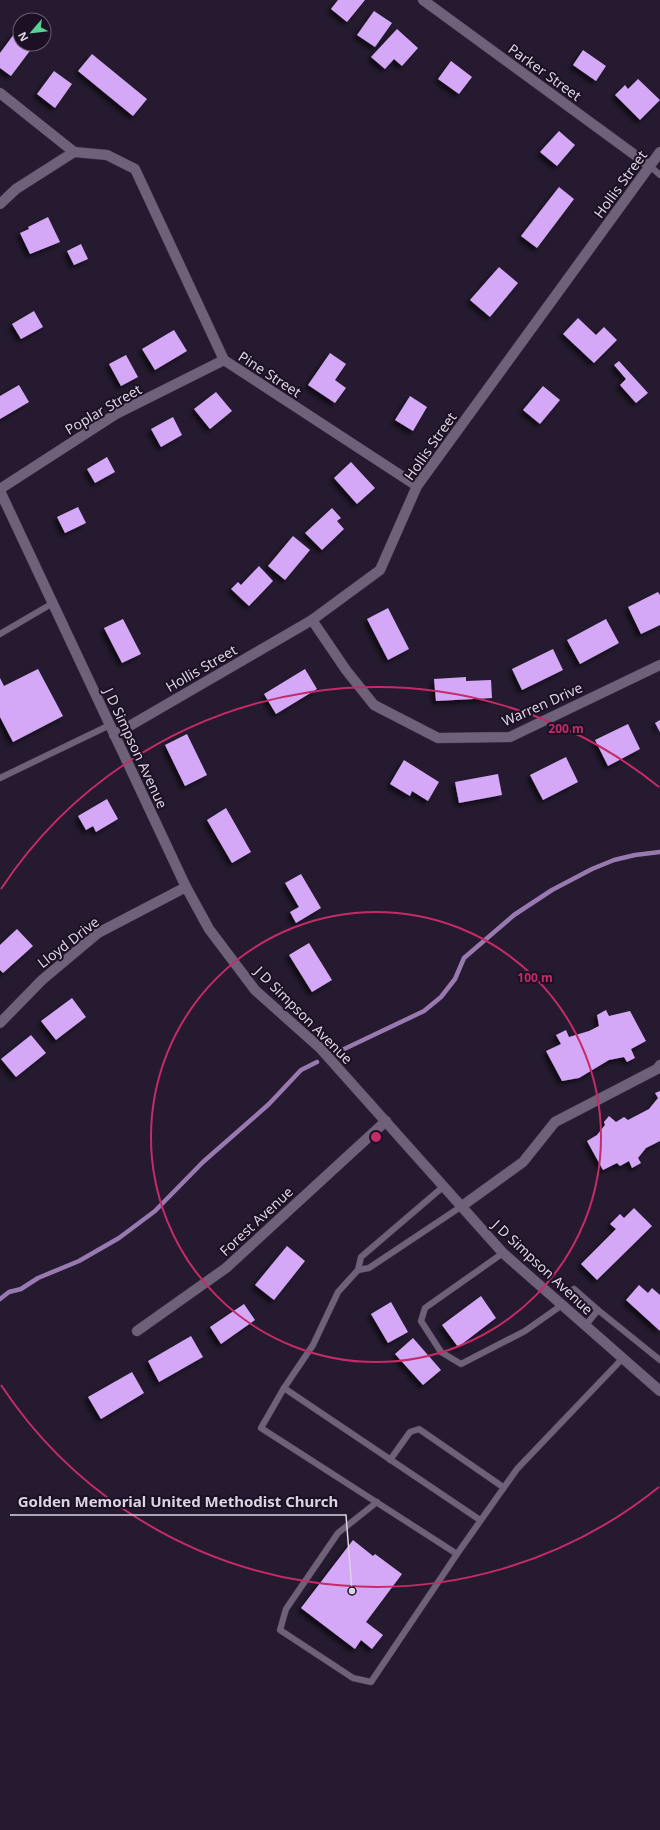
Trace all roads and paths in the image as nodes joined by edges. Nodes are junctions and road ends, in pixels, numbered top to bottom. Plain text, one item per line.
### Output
1 (423, 0) edge
2 (0, 93) edge
3 (74, 152) junction
4 (660, 152) edge
5 (650, 166) junction
6 (660, 175) edge
7 (0, 204) edge
8 (224, 360) junction
9 (417, 486) junction
10 (0, 490) edge
11 (52, 603) junction
12 (312, 620) junction
13 (0, 634) edge
14 (660, 665) edge
15 (110, 725) junction
16 (114, 735) junction
17 (0, 778) edge
18 (186, 887) junction
19 (0, 1023) edge
20 (660, 1065) edge
21 (386, 1121) junction
22 (444, 1186) junction
23 (462, 1206) junction
24 (503, 1253) junction
25 (358, 1270) junction
26 (574, 1289) dead end
27 (562, 1305) junction
28 (598, 1310) junction
29 (585, 1326) junction
30 (137, 1331) dead end
31 (622, 1358) junction
32 (660, 1360) edge
33 (284, 1388) junction
34 (660, 1392) edge
35 (390, 1460) junction
36 (503, 1487) junction
37 (377, 1502) junction
38 (480, 1520) junction
39 (457, 1554) junction

1 - 5 street, Parker Street
2 - 3 street
3 - 7 street
3 - 8 street, Pine Street
4 - 5 street, Hollis Street
5 - 6 lane
5 - 9 street, Hollis Street
8 - 9 street, Pine Street
8 - 10 street, Poplar Street
9 - 12 street, Hollis Street
10 - 11 street, J D Simpson Avenue
11 - 13 lane
11 - 15 street, J D Simpson Avenue
12 - 14 street, Warren Drive
12 - 16 street, Hollis Street
15 - 16 street, J D Simpson Avenue
15 - 17 lane
16 - 18 street, J D Simpson Avenue
18 - 19 street, Lloyd Drive
18 - 21 street, J D Simpson Avenue
20 - 23 street
21 - 22 street, J D Simpson Avenue
21 - 30 street, Forest Avenue
22 - 23 street, J D Simpson Avenue
22 - 25 lane
23 - 24 street, J D Simpson Avenue
23 - 25 lane
24 - 27 street, J D Simpson Avenue
24 - 27 lane
25 - 33 lane
26 - 28 lane
27 - 29 street, J D Simpson Avenue
28 - 29 lane
28 - 32 lane
29 - 31 street, J D Simpson Avenue
31 - 34 street, J D Simpson Avenue
31 - 36 lane
33 - 35 lane
33 - 37 lane
35 - 36 lane
35 - 38 lane
36 - 38 lane
37 - 39 lane
37 - 39 lane
38 - 39 lane

